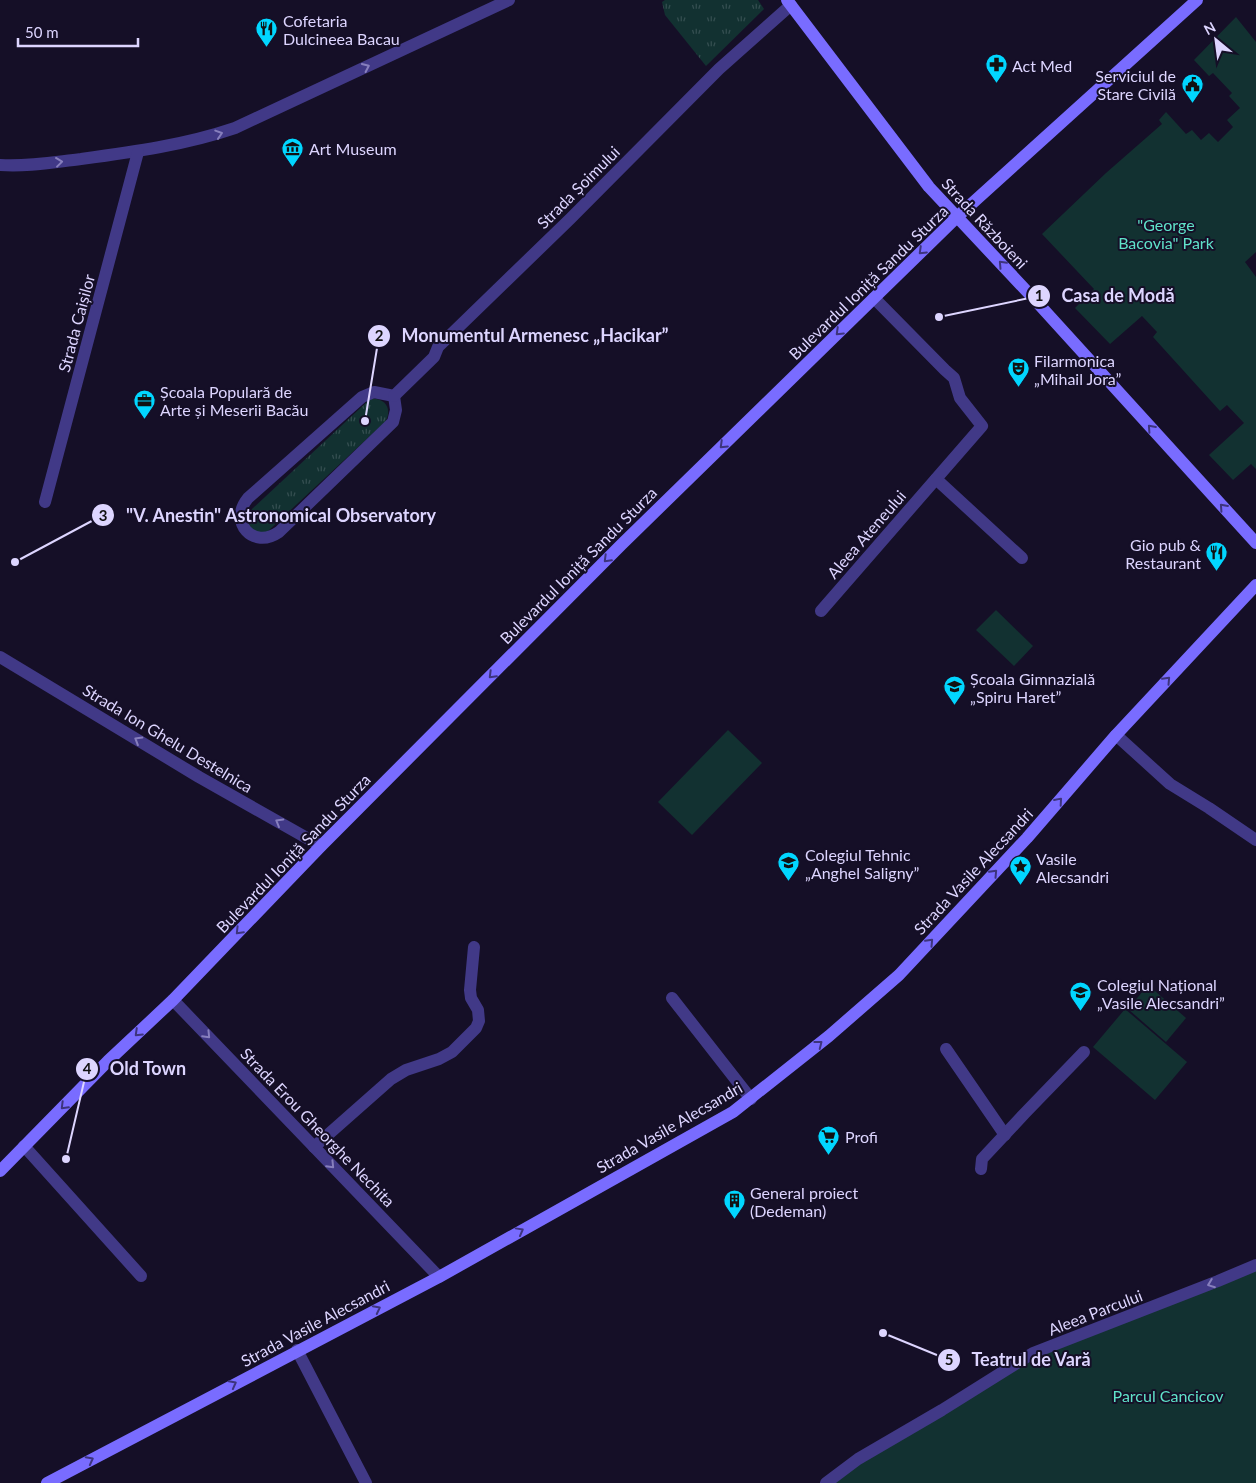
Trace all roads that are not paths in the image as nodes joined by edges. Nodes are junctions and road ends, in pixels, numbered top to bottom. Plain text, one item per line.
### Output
1 (509, 0) edge
2 (1196, 0) edge
3 (789, 3) edge
4 (138, 152) junction
5 (0, 165) edge
6 (957, 217) junction
7 (874, 298) junction
8 (394, 396) junction
9 (936, 479) junction
10 (45, 502) dead end
11 (1256, 543) edge
12 (1022, 558) dead end
13 (1256, 585) edge
14 (821, 611) dead end
15 (0, 657) edge
16 (1116, 735) junction
17 (1256, 840) edge
18 (321, 846) junction
19 (474, 947) dead end
20 (672, 998) dead end
21 (173, 1000) junction
22 (946, 1049) dead end
23 (1084, 1052) dead end
24 (751, 1099) junction
25 (1004, 1135) junction
26 (24, 1146) junction
27 (314, 1147) junction
28 (981, 1169) dead end
29 (0, 1171) edge
30 (1256, 1265) edge
31 (141, 1276) dead end
32 (439, 1277) junction
33 (297, 1350) junction
34 (47, 1483) edge
35 (366, 1483) edge
36 (826, 1483) edge

4 -> 1 street
2 - 6 street, Bulevardul Ioniță Sandu Sturza
3 - 6 street, Strada Războieni
3 - 8 street, Strada Șoimului
5 -> 4 street
4 - 10 street, Strada Caișilor
6 -> 7 street, Bulevardul Ioniță Sandu Sturza
11 -> 6 street, Strada Războieni
7 - 9 street, Aleea Ateneului
7 -> 18 street, Bulevardul Ioniță Sandu Sturza
8 - 8 street
9 - 12 street
9 - 14 street, Aleea Ateneului
16 -> 13 street, Strada Vasile Alecsandri
18 -> 15 street, Strada Ion Ghelu Destelnica
16 - 17 street
24 -> 16 street, Strada Vasile Alecsandri
18 -> 21 street, Bulevardul Ioniță Sandu Sturza
19 - 27 street
20 - 24 street
21 -> 26 street, Bulevardul Ioniță Sandu Sturza
21 -> 27 street, Strada Erou Gheorghe Nechita
22 - 25 street
23 - 25 street
32 -> 24 street, Strada Vasile Alecsandri
25 - 28 street
26 - 29 street, Bulevardul Ioniță Sandu Sturza
26 - 31 street
27 -> 32 street, Strada Erou Gheorghe Nechita
30 -> 36 street, Aleea Parcului
33 -> 32 street, Strada Vasile Alecsandri
34 -> 33 street, Strada Vasile Alecsandri
33 - 35 street

